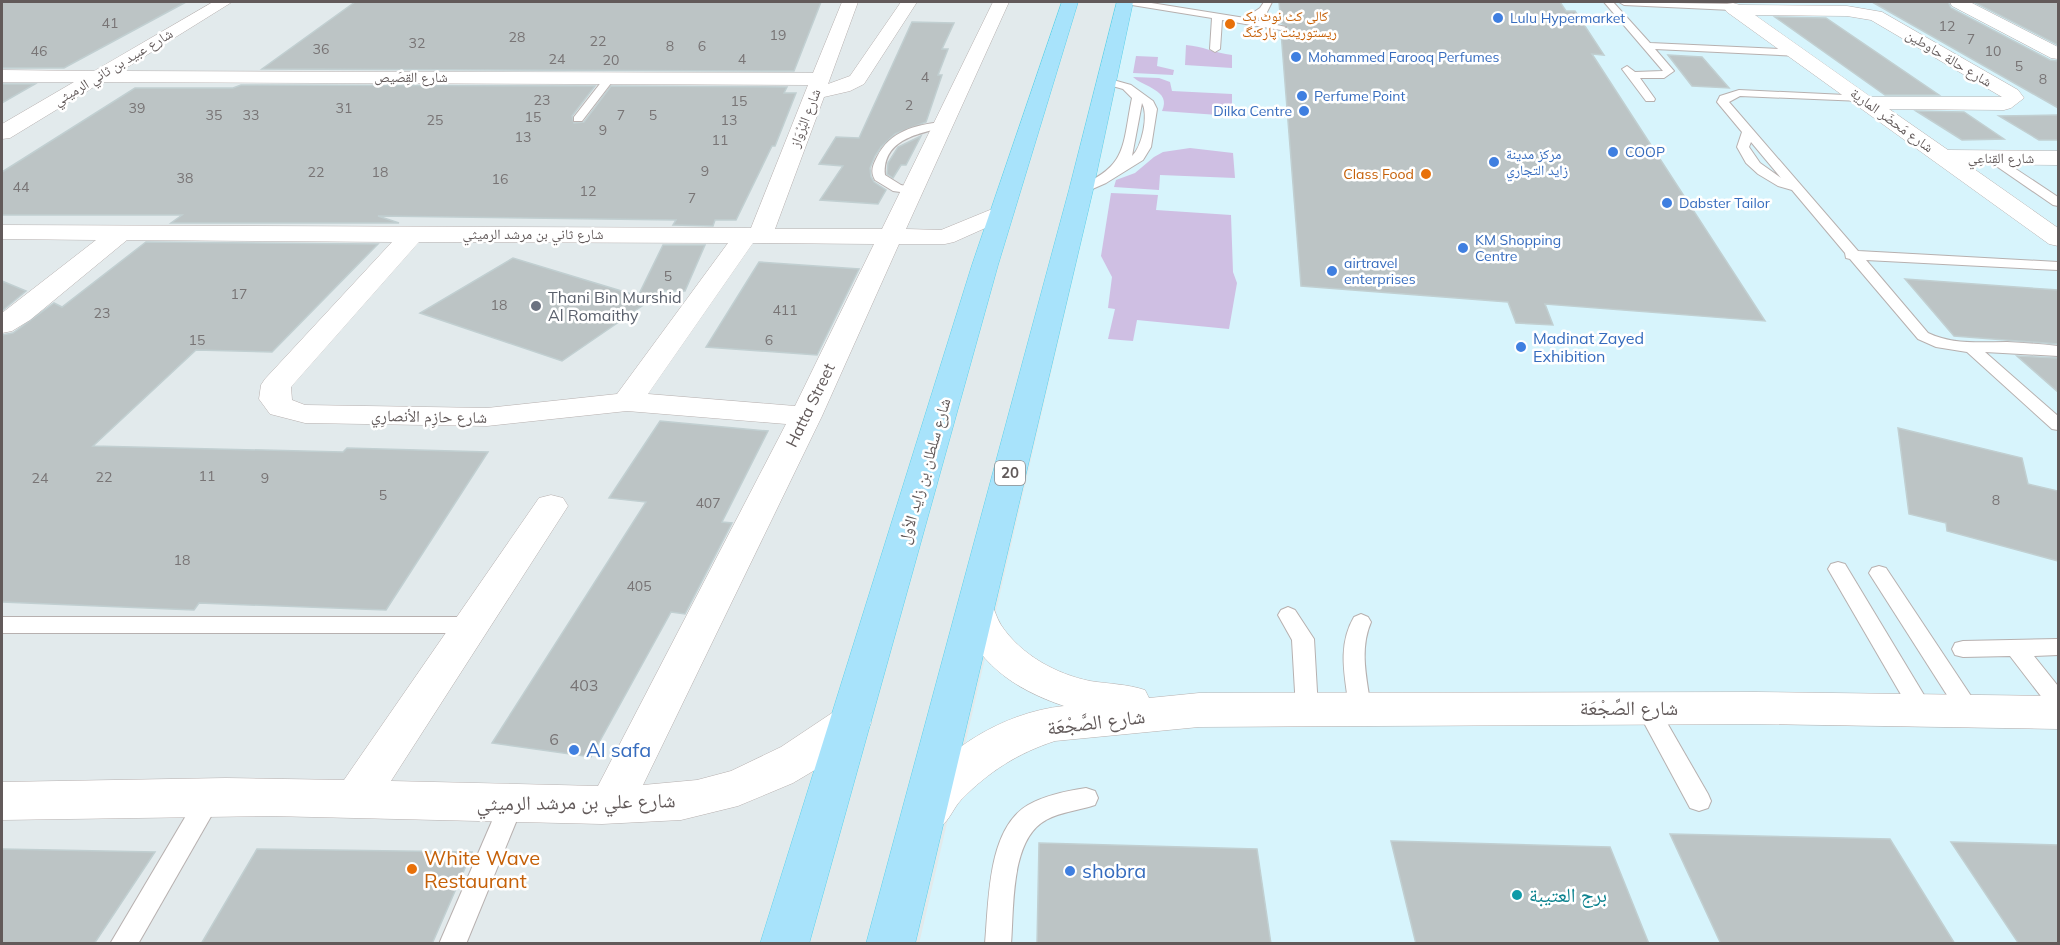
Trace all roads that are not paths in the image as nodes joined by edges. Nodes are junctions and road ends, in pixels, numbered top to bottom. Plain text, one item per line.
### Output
1 (224, 2) edge
2 (850, 2) edge
3 (909, 2) edge
4 (1001, 2) edge
5 (1071, 2) edge
6 (1268, 2) edge
7 (1608, 2) edge
8 (1624, 2) edge
9 (1959, 2) edge
10 (1731, 6) edge
11 (1129, 9) edge
12 (1217, 17) junction
13 (1247, 21) junction
14 (1281, 27) dead end
15 (1647, 46) junction
16 (1215, 49) dead end
17 (1800, 53) junction
18 (2058, 53) edge
19 (1624, 65) dead end
20 (1632, 75) junction
21 (2, 76) edge
22 (97, 76) junction
23 (610, 78) junction
24 (1106, 81) junction
25 (818, 86) junction
26 (1650, 99) dead end
27 (1865, 100) junction
28 (578, 118) dead end
29 (942, 125) junction
30 (2, 133) edge
31 (1943, 157) junction
32 (1993, 158) junction
33 (2058, 158) edge
34 (911, 190) junction
35 (1081, 190) junction
36 (2058, 202) edge
37 (1002, 212) junction
38 (2, 232) edge
39 (120, 233) junction
40 (412, 234) junction
41 (754, 234) junction
42 (890, 235) junction
43 (945, 237) junction
44 (2058, 239) edge
45 (1851, 255) junction
46 (985, 265) junction
47 (2058, 266) edge
48 (2, 325) edge
49 (1972, 348) junction
50 (2058, 351) edge
51 (627, 402) junction
52 (806, 416) junction
53 (2058, 425) edge
54 (551, 506) dead end
55 (1838, 569) dead end
56 (1879, 573) dead end
57 (976, 609) junction
58 (1288, 615) dead end
59 (1361, 622) dead end
60 (2, 625) edge
61 (472, 625) junction
62 (2058, 647) edge
63 (2016, 648) junction
64 (1964, 649) dead end
65 (2058, 702) edge
66 (1360, 708) junction
67 (1647, 708) junction
68 (1307, 709) junction
69 (1199, 710) junction
70 (1922, 711) junction
71 (1969, 711) junction
72 (2058, 712) edge
73 (850, 723) junction
74 (1086, 798) dead end
75 (209, 799) junction
76 (355, 799) junction
77 (2, 801) edge
78 (1699, 801) dead end
79 (511, 805) junction
80 (611, 805) junction
81 (919, 821) junction
82 (123, 944) edge
83 (452, 944) edge
84 (784, 944) edge
85 (890, 944) edge
86 (998, 944) edge

1 - 22 street, شارع عبيد بن ثاني الرميثي
2 - 25 street, شارع البُرْوَاز
3 - 25 street, شارع القِصَيص
4 - 29 street, Hatta Street
5 - 37 main road, شارع سلطان بن زايد الأول
6 - 13 lane
7 - 15 lane
8 - 10 lane
9 - 18 street
10 - 17 street, شارع مَحضَر المارية
10 - 27 street, شارع حالة حاوطين
11 - 12 lane
11 - 24 main road, 20
12 - 13 lane
12 - 16 lane
13 - 14 lane
15 - 17 lane
15 - 20 lane
17 - 27 street, شارع مَحضَر المارية
19 - 20 lane
20 - 26 lane
21 - 22 street, شارع القِصَيص
22 - 23 street, شارع القِصَيص
22 - 30 street, شارع عبيد بن ثاني الرميثي
23 - 25 street, شارع القِصَيص
23 - 28 lane
24 - 35 main road, 20
24 - 35 lane
25 - 41 street, شارع البُرْوَاز
27 - 31 street, شارع مَحضَر المارية
27 - 45 lane
29 - 34 street, Hatta Street
29 - 34 lane
31 - 32 street, شارع القِناعِي
31 - 44 street, شارع مَحضَر المارية
32 - 33 street, شارع القِناعِي
32 - 36 lane
34 - 42 street, Hatta Street
35 - 57 main road, 20
37 - 43 street, شارع ثاني بن مرشد الرميثي
37 - 46 main road, شارع سلطان بن زايد الأول
38 - 39 street, شارع ثاني بن مرشد الرميثي
39 - 40 street, شارع ثاني بن مرشد الرميثي
39 - 48 street
40 - 41 street, شارع ثاني بن مرشد الرميثي
40 - 51 street, شارع حازِم الأنصارِي
41 - 42 street, شارع ثاني بن مرشد الرميثي
41 - 51 street, شارع البُرْوَاز
42 - 43 street, شارع ثاني بن مرشد الرميثي
42 - 52 street, Hatta Street
43 - 46 street, شارع ثاني بن مرشد الرميثي
45 - 47 lane
45 - 49 lane
46 - 73 main road, شارع سلطان بن زايد الأول
49 - 50 lane
49 - 53 lane
51 - 52 street, شارع حازِم الأنصارِي
52 - 80 street, Hatta Street
54 - 61 street
55 - 70 lane
56 - 71 lane
57 - 69 street, شارع الصَّجْعَة
57 - 81 main road, 20
58 - 68 lane
59 - 66 lane
60 - 61 lane
61 - 76 street
62 - 63 lane
63 - 64 lane
63 - 65 lane
66 - 67 street, شارع الصَّجْعَة
66 - 68 street, شارع الصَّجْعَة
67 - 70 street, شارع الصَّجْعَة
67 - 78 lane
68 - 69 street, شارع الصَّجْعَة
69 - 81 street, شارع الصَّجْعَة
70 - 71 street, شارع الصَّجْعَة
71 - 72 street, شارع الصَّجْعَة
73 - 80 street, شارع علي بن مرشد الرميثي
73 - 84 main road, شارع سلطان بن زايد الأول
74 - 86 lane
75 - 76 street, شارع علي بن مرشد الرميثي
75 - 77 street, شارع علي بن مرشد الرميثي
75 - 82 lane
76 - 79 street, شارع علي بن مرشد الرميثي
79 - 80 street, شارع علي بن مرشد الرميثي
79 - 83 lane
81 - 85 main road, 20

